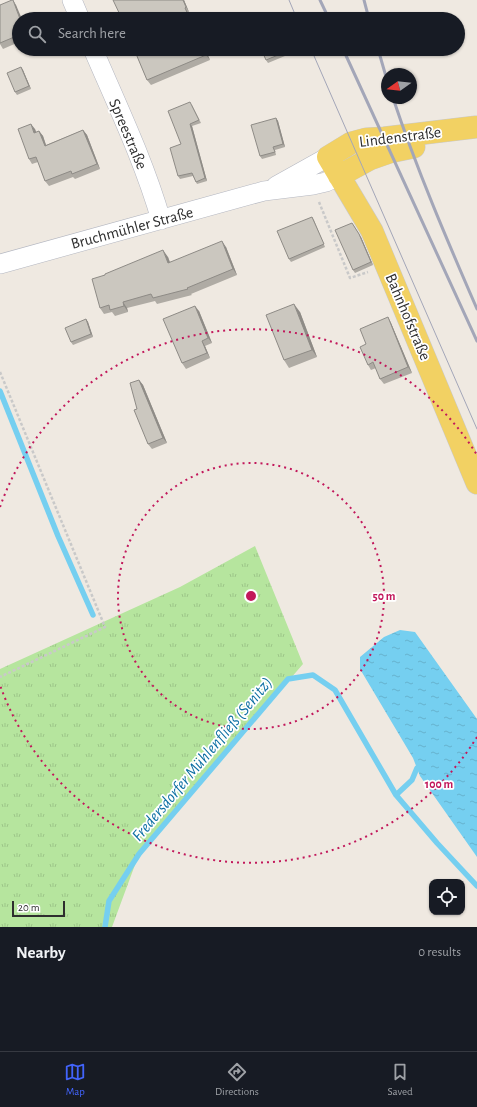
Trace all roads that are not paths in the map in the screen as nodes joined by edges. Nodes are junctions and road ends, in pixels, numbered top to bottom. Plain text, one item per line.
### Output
1 (72, 0) edge
2 (77, 12) edge
3 (96, 56) edge
4 (476, 127) edge
5 (328, 157) junction
6 (339, 176) junction
7 (264, 191) junction
8 (160, 220) junction
9 (0, 264) edge
10 (477, 483) edge

1 - 2 street
3 - 8 street, Spreestraße
4 - 5 main road, Lindenstraße
4 - 6 main road, Lindenstraße
5 - 6 main road, Bahnhofstraße
5 - 7 street, Bruchmühler Straße
6 - 7 street, Bruchmühler Straße
6 - 10 main road, Bahnhofstraße
7 - 8 street, Bruchmühler Straße
8 - 9 street, Bruchmühler Straße

